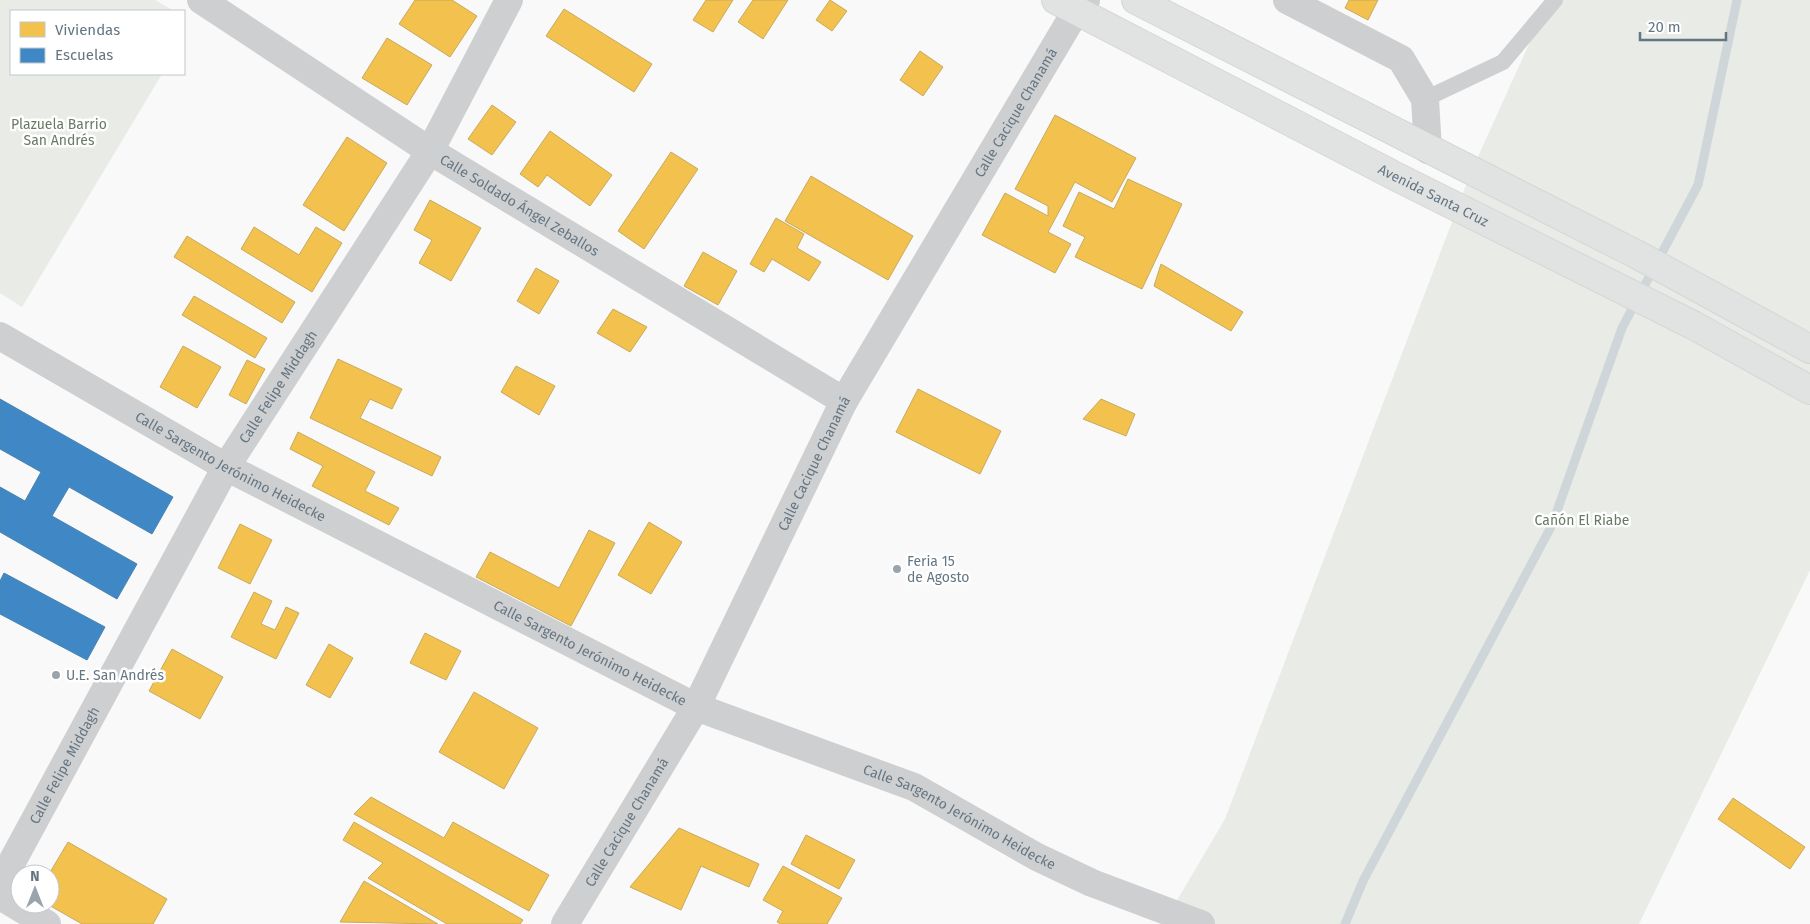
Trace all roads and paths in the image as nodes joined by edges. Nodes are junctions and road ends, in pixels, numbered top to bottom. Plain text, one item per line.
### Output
1 (201, 0) edge
2 (510, 0) edge
3 (1136, 0) edge
4 (1287, 0) edge
5 (1555, 0) edge
6 (1073, 4) edge
7 (1425, 99) junction
8 (1428, 150) junction
9 (430, 151) junction
10 (0, 336) edge
11 (1810, 349) edge
12 (1810, 390) edge
13 (844, 401) junction
14 (226, 467) junction
15 (696, 707) junction
16 (0, 884) edge
17 (0, 896) edge
18 (47, 924) edge
19 (565, 924) edge
20 (1201, 924) edge

1 - 9 street, Calle Soldado Ángel Zeballos
2 - 9 street, Calle Felipe Middagh
3 - 8 main road
4 - 7 street
5 - 7 lane
6 - 12 main road, Avenida Santa Cruz
6 - 13 street, Calle Cacique Chanamá
7 - 8 street
8 - 11 main road
9 - 13 street, Calle Soldado Ángel Zeballos
9 - 14 street, Calle Felipe Middagh
10 - 14 street, Calle Sargento Jerónimo Heidecke
13 - 15 street, Calle Cacique Chanamá
14 - 15 street, Calle Sargento Jerónimo Heidecke
14 - 16 street, Calle Felipe Middagh
15 - 19 street, Calle Cacique Chanamá
15 - 20 street, Calle Sargento Jerónimo Heidecke
17 - 18 street

